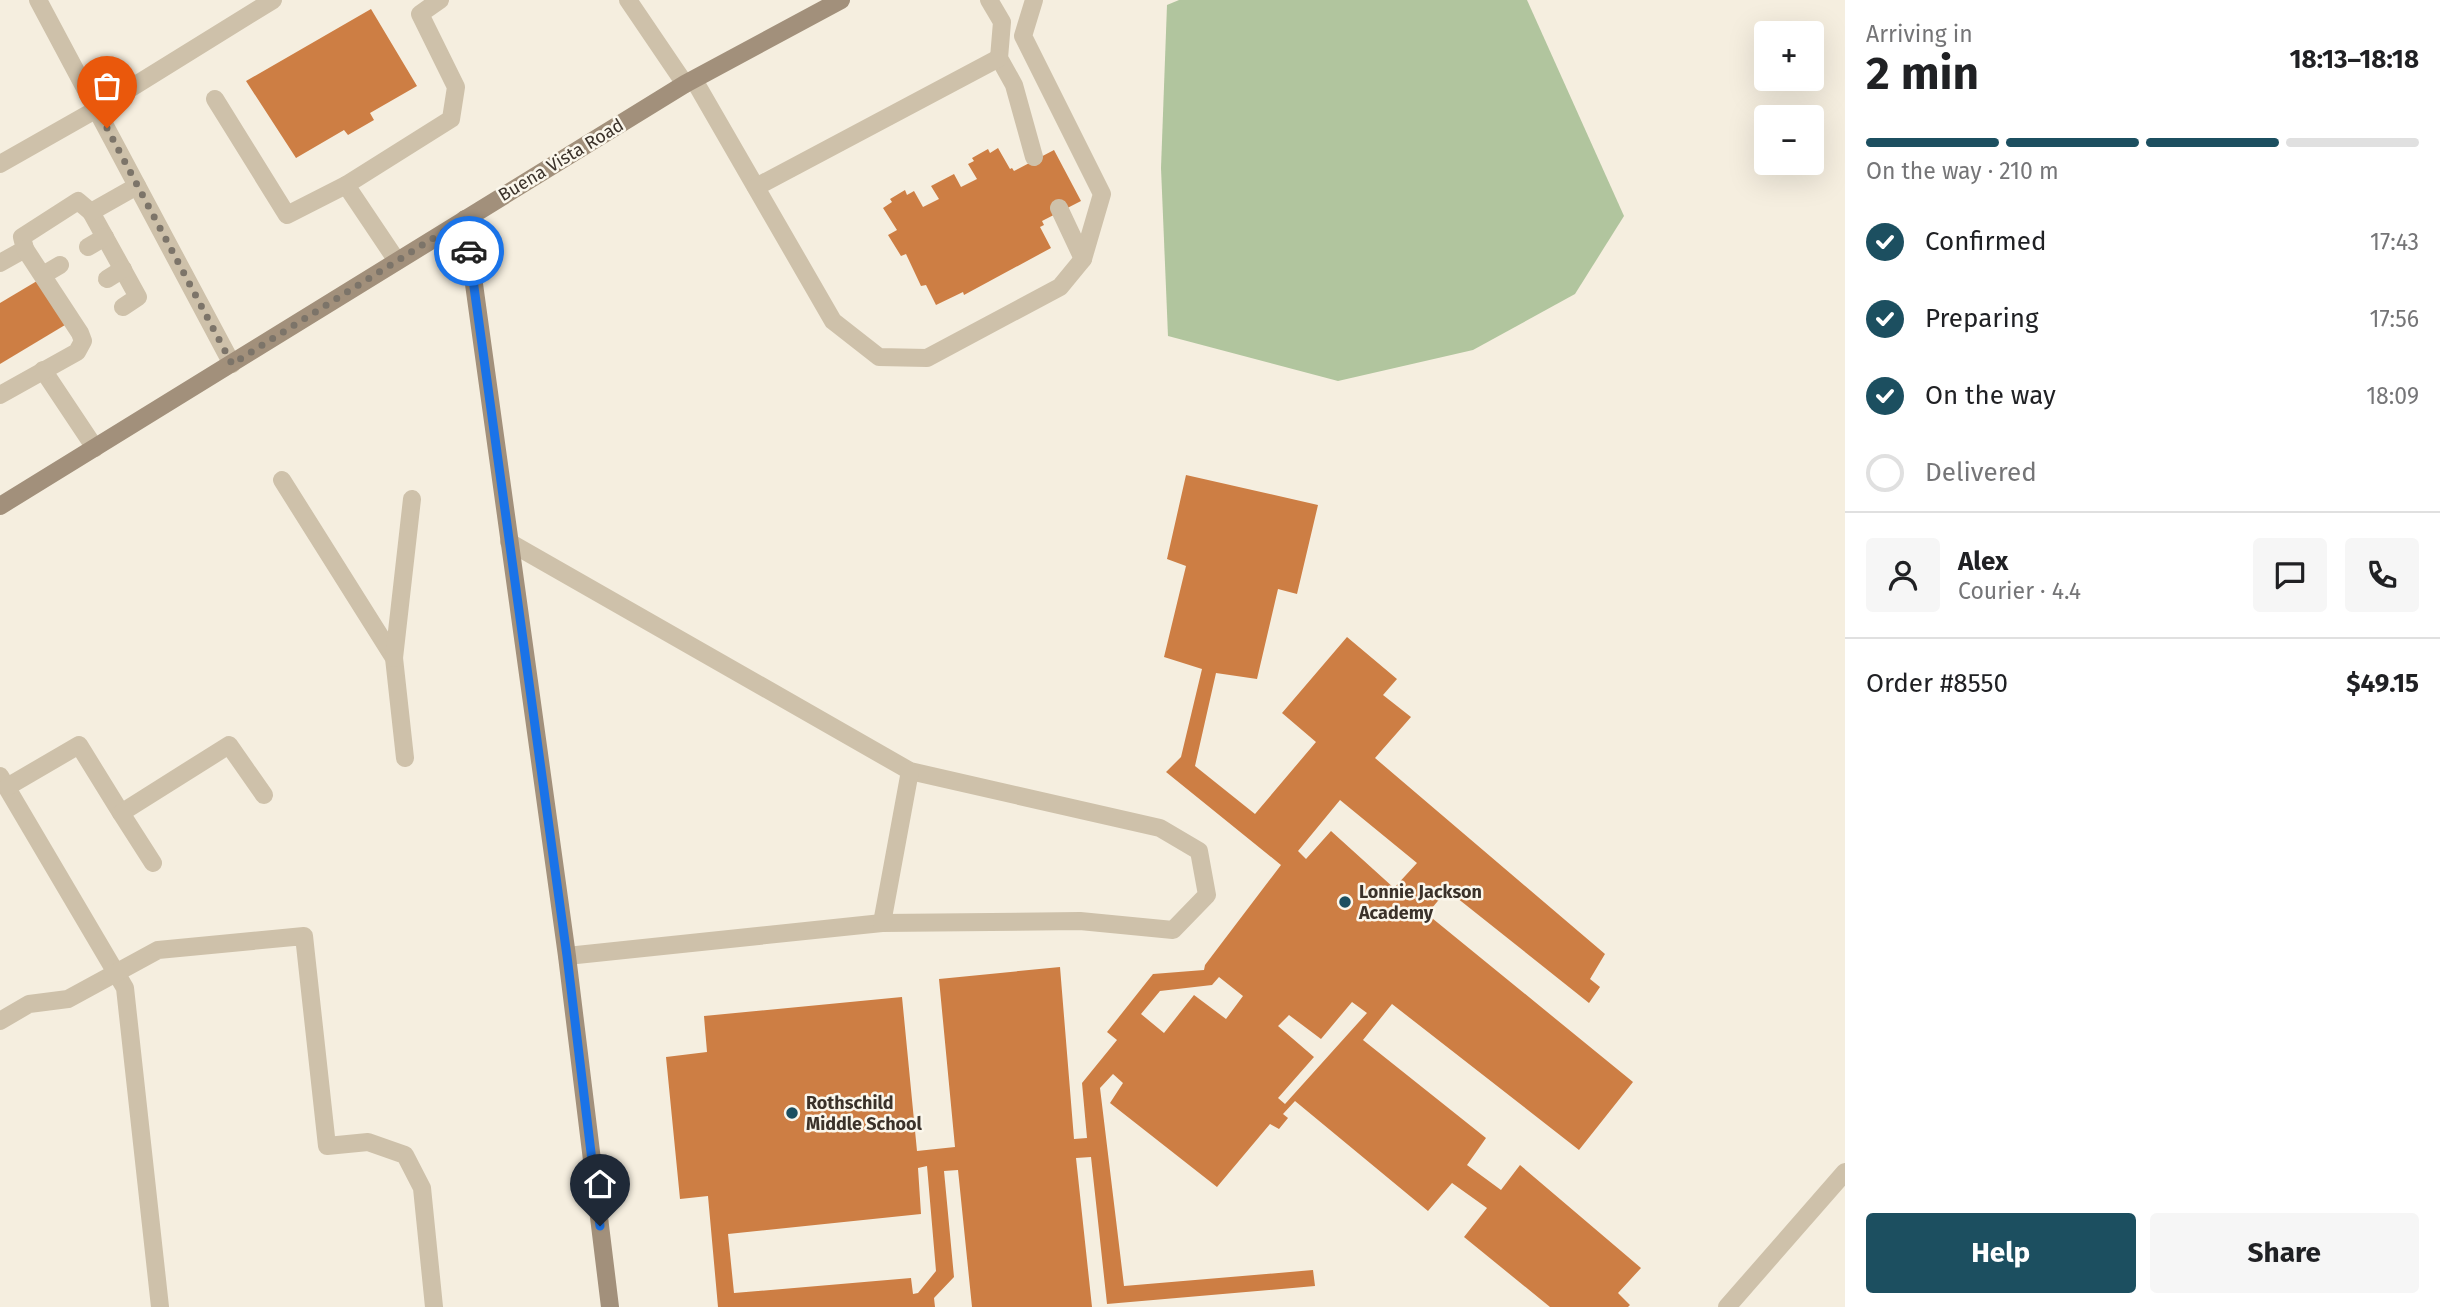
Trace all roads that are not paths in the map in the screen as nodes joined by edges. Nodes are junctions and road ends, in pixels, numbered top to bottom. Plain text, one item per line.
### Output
1 (38, 0) edge
2 (274, 0) edge
3 (440, 0) edge
4 (628, 0) edge
5 (841, 0) edge
6 (989, 0) edge
7 (1034, 0) edge
8 (999, 58) junction
9 (689, 82) junction
10 (215, 99) dead end
11 (97, 109) junction
12 (1034, 157) dead end
13 (0, 164) edge
14 (346, 185) junction
15 (137, 186) junction
16 (757, 187) junction
17 (1059, 208) dead end
18 (91, 212) junction
19 (464, 219) junction
20 (105, 237) junction
21 (88, 247) dead end
22 (25, 249) junction
23 (1083, 259) junction
24 (397, 261) junction
25 (0, 263) edge
26 (60, 265) dead end
27 (123, 269) junction
28 (43, 275) junction
29 (107, 279) dead end
30 (123, 307) dead end
31 (232, 364) junction
32 (43, 370) junction
33 (0, 395) edge
34 (95, 448) junction
35 (282, 480) dead end
36 (412, 499) dead end
37 (0, 506) edge
38 (509, 542) junction
39 (394, 658) junction
40 (405, 758) dead end
41 (910, 771) junction
42 (4, 782) edge
43 (264, 795) dead end
44 (121, 813) junction
45 (153, 863) dead end
46 (882, 923) junction
47 (567, 956) junction
48 (117, 974) junction
49 (0, 1021) edge
50 (1845, 1172) edge
51 (160, 1307) edge
52 (434, 1307) edge
53 (610, 1307) edge
54 (1727, 1307) edge

1 - 11 street
2 - 11 street
3 - 14 street
4 - 9 street
5 - 9 street, Buena Vista Road
6 - 8 street
7 - 23 street
8 - 12 street
8 - 16 street
9 - 16 street
9 - 19 street, Buena Vista Road
10 - 14 street
11 - 13 street
11 - 15 street
14 - 24 street
15 - 18 street
15 - 31 street
16 - 23 street
17 - 23 street
18 - 20 street
18 - 22 street
19 - 24 street, Buena Vista Road
19 - 38 street
20 - 21 street
20 - 27 street
22 - 25 street
22 - 28 street
24 - 31 street, Buena Vista Road
26 - 28 street
27 - 29 street
27 - 30 street
28 - 32 street
31 - 34 street, Buena Vista Road
32 - 33 street
32 - 34 street
34 - 37 street, Buena Vista Road
35 - 39 street
36 - 39 street
38 - 41 street
38 - 47 street
39 - 40 street
41 - 46 street
41 - 46 street
42 - 44 street
42 - 48 street
43 - 44 street
44 - 45 street
46 - 47 street
47 - 53 street
48 - 49 street
48 - 51 street
48 - 52 street
50 - 54 street

